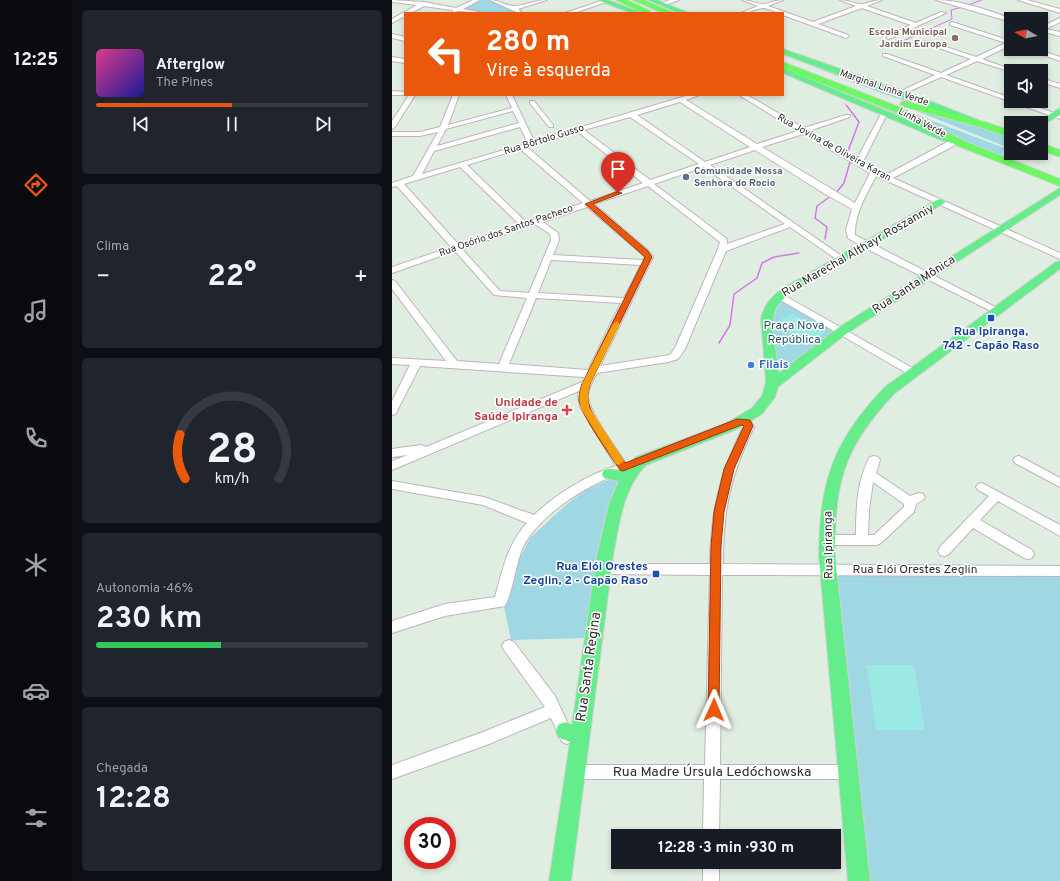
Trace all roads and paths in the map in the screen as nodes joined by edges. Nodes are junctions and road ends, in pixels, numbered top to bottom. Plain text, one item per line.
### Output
1 (392, 0) edge
2 (431, 0) edge
3 (477, 0) edge
4 (493, 0) edge
5 (544, 0) edge
6 (620, 0) edge
7 (637, 0) edge
8 (652, 0) edge
9 (676, 0) edge
10 (745, 0) edge
11 (780, 0) edge
12 (843, 0) edge
13 (879, 0) edge
14 (939, 0) edge
15 (1021, 0) edge
16 (604, 1) edge
17 (972, 1) dead end
18 (662, 4) junction
19 (422, 5) junction
20 (763, 6) junction
21 (862, 6) junction
22 (964, 6) junction
23 (588, 7) junction
24 (512, 9) junction
25 (456, 10) junction
26 (594, 10) dead end
27 (1060, 11) edge
28 (408, 12) edge
29 (452, 12) edge
30 (472, 12) edge
31 (520, 12) edge
32 (571, 12) edge
33 (635, 12) edge
34 (650, 12) edge
35 (667, 12) edge
36 (682, 12) edge
37 (747, 12) edge
38 (780, 12) edge
39 (784, 13) edge
40 (943, 13) dead end
41 (404, 14) edge
42 (1004, 18) edge
43 (1060, 20) edge
44 (392, 21) edge
45 (813, 24) junction
46 (952, 24) dead end
47 (917, 25) junction
48 (1048, 26) edge
49 (1048, 31) edge
50 (1060, 34) edge
51 (392, 36) edge
52 (846, 36) dead end
53 (404, 38) edge
54 (889, 38) dead end
55 (1004, 41) edge
56 (926, 42) dead end
57 (1004, 46) edge
58 (784, 51) edge
59 (885, 55) dead end
60 (1048, 55) edge
61 (784, 57) edge
62 (392, 59) edge
63 (976, 59) junction
64 (1060, 59) edge
65 (404, 61) edge
66 (784, 65) edge
67 (1004, 68) edge
68 (784, 70) edge
69 (941, 75) junction
70 (1048, 82) edge
71 (1060, 86) edge
72 (901, 93) junction
73 (392, 94) edge
74 (404, 94) edge
75 (411, 96) edge
76 (456, 96) edge
77 (510, 96) edge
78 (693, 96) edge
79 (744, 96) edge
80 (1004, 98) edge
81 (681, 100) junction
82 (532, 102) dead end
83 (1036, 108) edge
84 (524, 110) junction
85 (885, 112) junction
86 (631, 114) junction
87 (1058, 115) edge
88 (848, 116) dead end
89 (1048, 119) edge
90 (523, 124) junction
91 (984, 125) junction
92 (551, 126) dead end
93 (392, 127) edge
94 (442, 128) junction
95 (579, 130) junction
96 (803, 131) junction
97 (1004, 132) edge
98 (392, 134) edge
99 (956, 141) junction
100 (532, 144) junction
101 (522, 147) junction
102 (756, 147) junction
103 (1048, 149) edge
104 (431, 150) junction
105 (1060, 154) edge
106 (1007, 162) joint
107 (859, 163) junction
108 (462, 164) junction
109 (704, 164) junction
110 (874, 172) junction
111 (416, 178) junction
112 (886, 178) junction
113 (649, 183) junction
114 (1060, 183) edge
115 (395, 184) edge
116 (1060, 191) edge
117 (941, 202) junction
118 (588, 204) junction
119 (857, 208) junction
120 (536, 221) junction
121 (792, 224) junction
122 (525, 225) junction
123 (1001, 229) junction
124 (866, 245) junction
125 (456, 248) junction
126 (722, 249) junction
127 (1060, 256) edge
128 (548, 257) junction
129 (842, 259) junction
130 (647, 263) junction
131 (1060, 264) edge
132 (392, 270) edge
133 (928, 276) junction
134 (392, 283) edge
135 (532, 296) junction
136 (780, 296) junction
137 (628, 301) junction
138 (996, 310) junction
139 (842, 331) junction
140 (392, 362) edge
141 (416, 363) junction
142 (455, 365) junction
143 (503, 367) junction
144 (592, 372) junction
145 (912, 372) junction
146 (586, 384) junction
147 (772, 385) junction
148 (392, 411) edge
149 (744, 425) junction
150 (438, 446) junction
151 (392, 454) edge
152 (874, 460) dead end
153 (1019, 460) dead end
154 (642, 461) joint
155 (392, 466) edge
156 (609, 474) joint
157 (625, 474) junction
158 (869, 474) junction
159 (1060, 483) edge
160 (392, 485) edge
161 (982, 487) dead end
162 (996, 495) junction
163 (536, 521) junction
164 (972, 521) junction
165 (1060, 531) edge
166 (826, 540) junction
167 (862, 540) junction
168 (944, 551) dead end
169 (1028, 554) dead end
170 (603, 569) junction
171 (716, 570) junction
172 (828, 570) junction
173 (1060, 571) edge
174 (392, 627) edge
175 (509, 646) dead end
176 (554, 710) junction
177 (572, 731) junction
178 (576, 765) junction
179 (392, 772) edge
180 (712, 772) junction
181 (848, 772) junction
182 (711, 829) edge
183 (711, 869) edge
184 (560, 881) edge
185 (711, 881) edge
186 (859, 881) edge

1 - 19 street
2 - 19 street
3 - 25 street
4 - 24 street
5 - 24 street
6 - 34 highway
7 - 35 highway
8 - 18 main road
9 - 18 street
10 - 20 street
11 - 20 street
12 - 21 street
13 - 21 street
14 - 22 street
15 - 27 street
16 - 23 street
16 - 33 main road
17 - 22 street
18 - 36 main road
19 - 25 street
19 - 28 street
20 - 37 street
20 - 38 street
21 - 45 street
21 - 47 street
22 - 42 street
23 - 26 street
23 - 32 street
24 - 31 street
25 - 29 street
25 - 30 street
39 - 45 street
40 - 47 street
41 - 44 street
43 - 48 street
45 - 52 street
46 - 55 street
47 - 54 street
49 - 50 street
51 - 53 street
56 - 63 street
57 - 63 street
58 - 72 main road, Marginal Linha Verde
59 - 69 street
60 - 64 street
61 - 91 highway, Linha Verde
62 - 65 street
63 - 67 street
63 - 69 street
66 - 99 highway, Linha Verde
68 - 85 main road, Marginal Linha Verde
69 - 72 street
69 - 80 street
70 - 71 street
72 - 91 main road, Marginal Linha Verde
73 - 74 street
75 - 93 street
76 - 94 street
77 - 84 street
78 - 81 street, Rua Bôrtolo Gusso
79 - 96 street, Rua Jovina de Oliveira Karan
81 - 86 street, Rua Bôrtolo Gusso
81 - 102 street
82 - 84 street
83 - 87 street
84 - 90 street
84 - 92 street
84 - 94 street
85 - 99 main road, Marginal Linha Verde
85 - 107 street
86 - 95 street, Rua Bôrtolo Gusso
86 - 109 street
87 - 89 main road
88 - 96 street, Rua Osório dos Santos Pacheco
90 - 100 street
90 - 104 street
91 - 97 highway, Linha Verde
94 - 98 street
94 - 104 street
95 - 100 street, Rua Bôrtolo Gusso
95 - 113 street
96 - 102 street, Rua Osório dos Santos Pacheco
96 - 107 street, Rua Jovina de Oliveira Karan
99 - 106 highway, Linha Verde
99 - 112 street
100 - 101 street, Rua Bôrtolo Gusso
101 - 108 street, Rua Bôrtolo Gusso
101 - 118 street
102 - 109 street, Rua Osório dos Santos Pacheco
102 - 119 street
103 - 105 highway
104 - 111 street
106 - 114 highway, Linha Verde
107 - 110 street, Rua Jovina de Oliveira Karan
108 - 111 street, Rua Bôrtolo Gusso
108 - 122 street
109 - 113 street, Rua Osório dos Santos Pacheco
109 - 121 street
110 - 112 street, Rua Jovina de Oliveira Karan
110 - 119 street
111 - 115 street, Rua Bôrtolo Gusso
112 - 117 street, Rua Jovina de Oliveira Karan
113 - 118 street, Rua Osório dos Santos Pacheco
113 - 126 street
115 - 125 street
116 - 123 main road, Rua Santa Mônica
117 - 123 street, Rua Jovina de Oliveira Karan
117 - 124 main road, Rua Marechal Althayr Roszanniy
118 - 120 street, Rua Osório dos Santos Pacheco
118 - 130 street
119 - 124 street
120 - 122 street, Rua Osório dos Santos Pacheco
120 - 128 street
121 - 126 street
121 - 129 street
122 - 125 street, Rua Osório dos Santos Pacheco
123 - 127 street, Rua Jovina de Oliveira Karan
123 - 133 main road, Rua Santa Mônica
124 - 129 main road, Rua Marechal Althayr Roszanniy
124 - 133 street
125 - 132 street, Rua Osório dos Santos Pacheco
125 - 135 street
126 - 144 street
128 - 130 street
128 - 135 street
129 - 136 main road, Rua Marechal Althayr Roszanniy
130 - 137 street
131 - 138 main road, Rua Ipiranga
133 - 138 street
133 - 139 main road, Rua Santa Mônica
134 - 142 street
135 - 137 street
135 - 143 street
136 - 139 street
136 - 147 main road, Rua Marechal Althayr Roszanniy
137 - 144 street
138 - 145 main road, Rua Ipiranga
139 - 145 street
139 - 147 main road, Rua Santa Mônica
140 - 141 street
141 - 142 street
141 - 148 street
142 - 143 street
143 - 144 street
144 - 146 street
145 - 166 main road, Rua Ipiranga
146 - 150 street
146 - 157 street
147 - 149 main road, Rua Marechal Althayr Roszanniy
149 - 154 main road, Rua Marechal Althayr Roszanniy
149 - 171 street
150 - 151 street
150 - 155 street
152 - 158 street
153 - 159 street
154 - 157 main road, Rua Santa Regina
156 - 157 main road
156 - 163 street
157 - 170 main road, Rua Santa Regina
158 - 167 street
158 - 167 street
160 - 163 street
161 - 162 street
162 - 164 street
162 - 165 street
163 - 174 street
164 - 168 street
164 - 169 street
166 - 167 street
166 - 172 main road, Rua Ipiranga
170 - 171 street, Rua Elói Orestes Zeglin
170 - 177 main road, Rua Santa Regina
171 - 172 street, Rua Elói Orestes Zeglin
171 - 180 street
172 - 173 street, Rua Elói Orestes Zeglin
172 - 181 main road, Rua Ipiranga
175 - 176 street
176 - 177 street
176 - 179 street
177 - 178 main road, Rua Santa Regina
178 - 180 street, Rua Madre Úrsula Ledóchowska
178 - 184 main road, Rua Santa Regina
180 - 181 street, Rua Madre Úrsula Ledóchowska
180 - 182 street
181 - 186 main road, Rua Ipiranga
183 - 185 street

